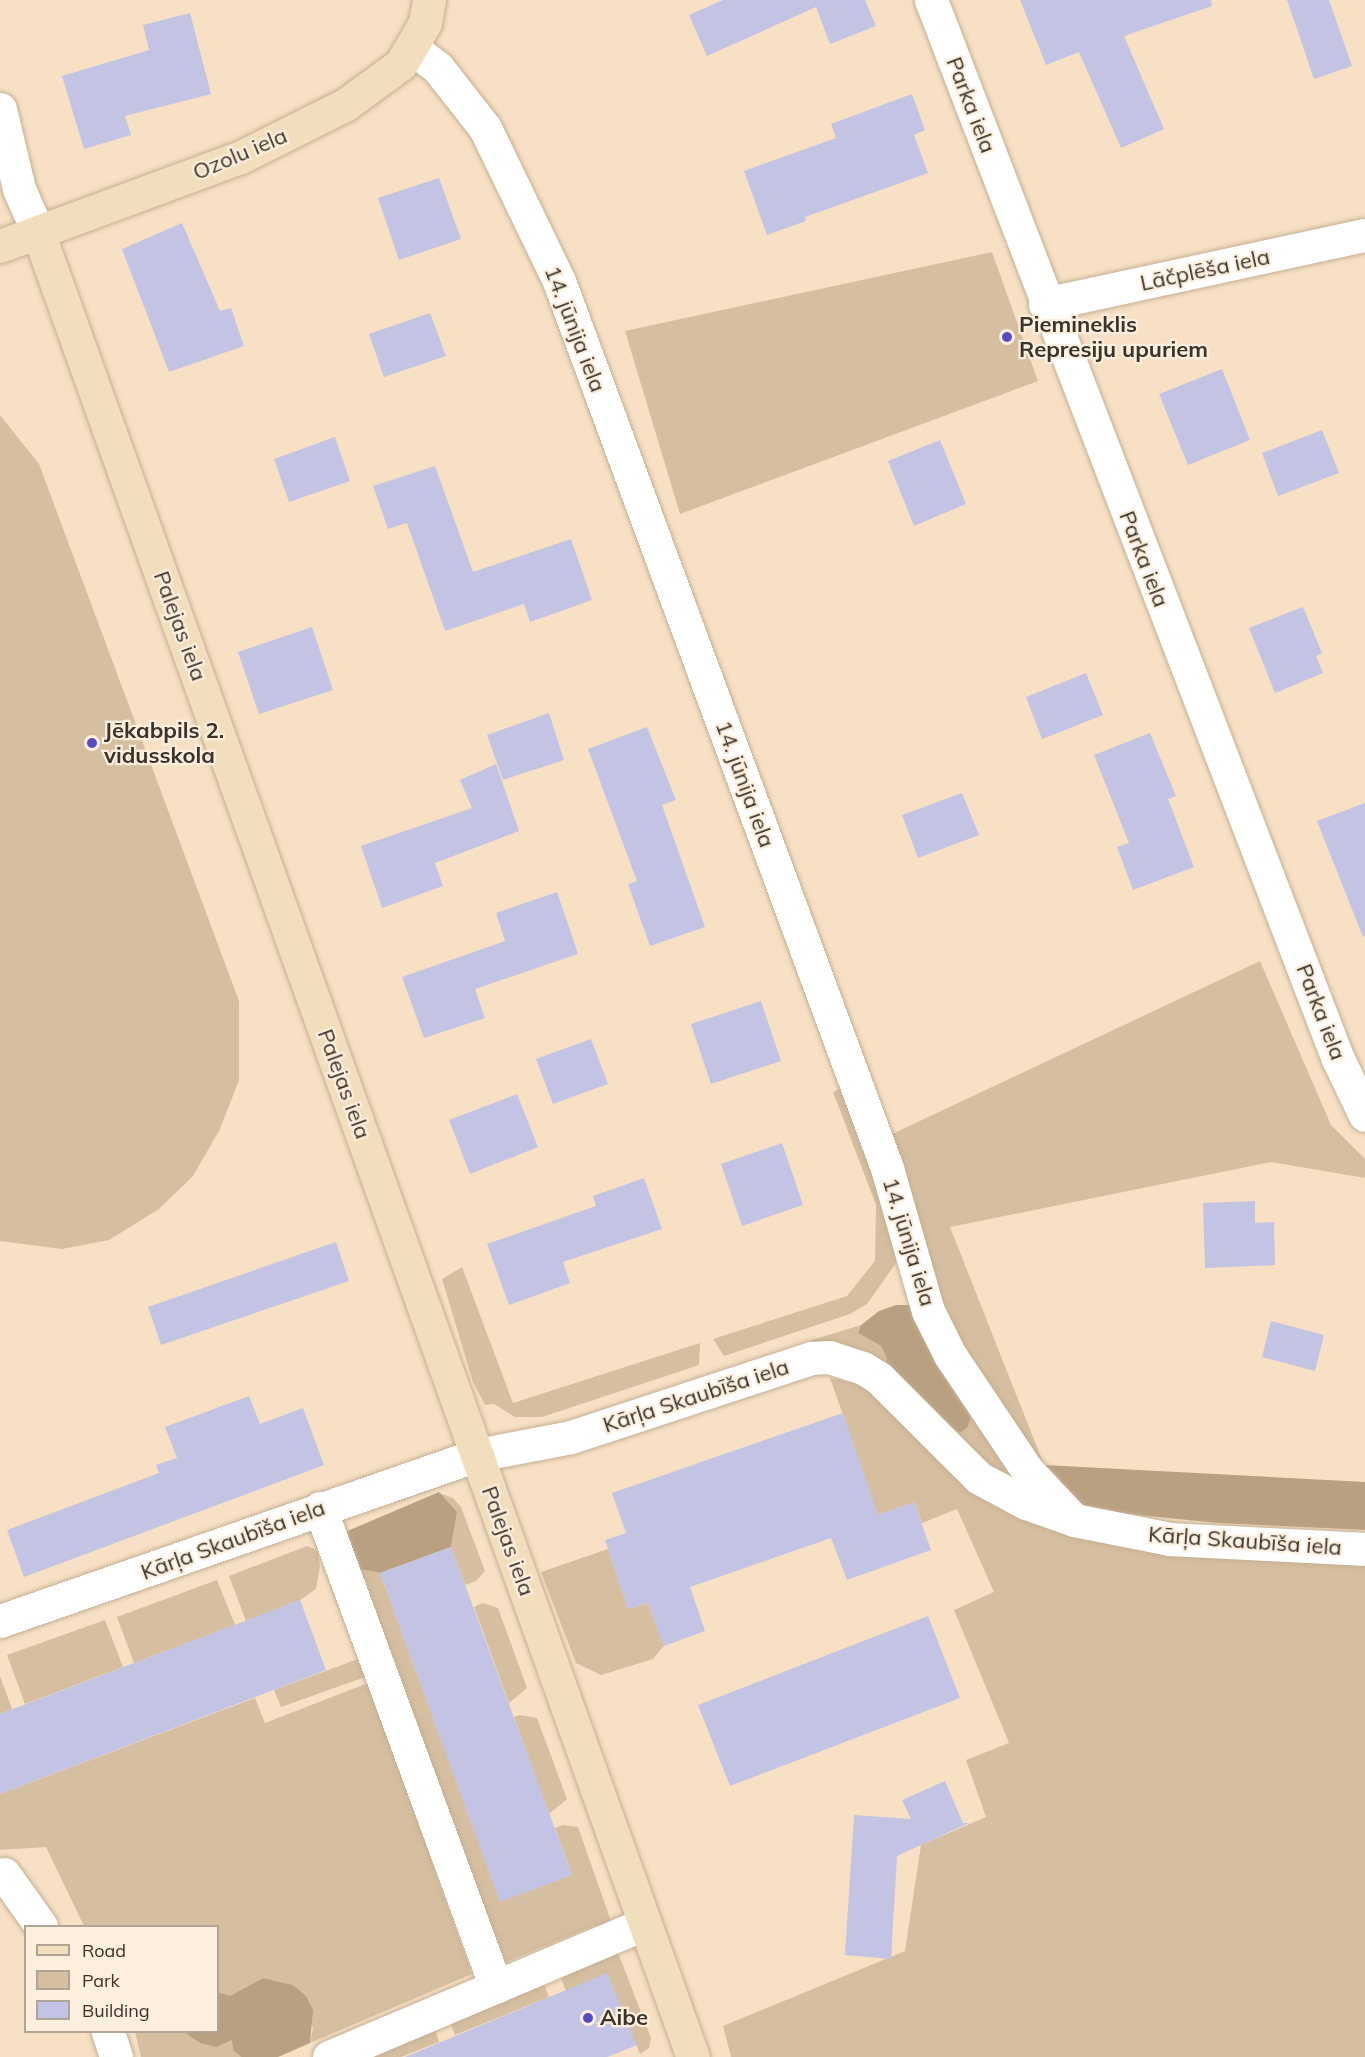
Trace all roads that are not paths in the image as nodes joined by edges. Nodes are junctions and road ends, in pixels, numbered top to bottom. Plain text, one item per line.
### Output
1 (429, 0) edge
2 (931, 0) edge
3 (413, 49) junction
4 (0, 109) edge
5 (38, 232) junction
6 (1365, 236) edge
7 (0, 246) edge
8 (1045, 304) junction
9 (1365, 1115) edge
10 (477, 1455) junction
11 (320, 1508) junction
12 (1074, 1520) junction
13 (1365, 1549) edge
14 (0, 1621) edge
15 (4, 1874) dead end
16 (644, 1924) junction
17 (40, 1925) edge
18 (496, 1987) junction
19 (109, 2033) edge
20 (116, 2057) edge
21 (329, 2057) edge
22 (693, 2057) edge

1 - 3 street, Ozolu iela
2 - 8 street, Parka iela
3 - 5 street, Ozolu iela
3 - 12 street, 14. jūnija iela
4 - 5 street, Palejas iela
5 - 7 street, Ozolu iela
5 - 10 street, Palejas iela
6 - 8 street, Lāčplēša iela
8 - 9 street, Parka iela
10 - 11 street, Kārļa Skaubīša iela
10 - 12 street, Kārļa Skaubīša iela
10 - 16 street, Palejas iela
11 - 14 street, Kārļa Skaubīša iela
11 - 18 street
12 - 13 street, Kārļa Skaubīša iela
15 - 17 street
16 - 18 street
16 - 22 street, Palejas iela
18 - 21 street
19 - 20 street

